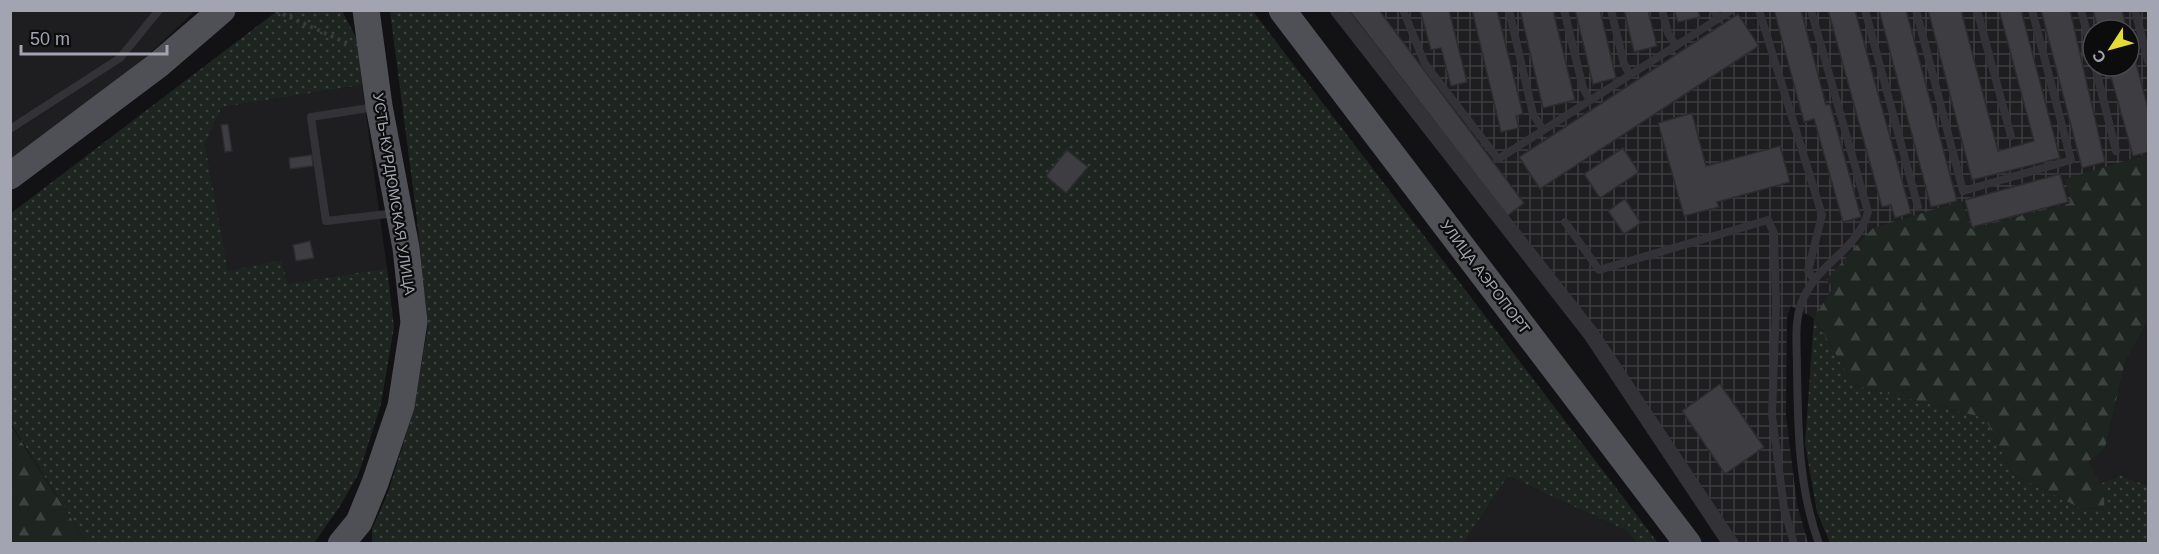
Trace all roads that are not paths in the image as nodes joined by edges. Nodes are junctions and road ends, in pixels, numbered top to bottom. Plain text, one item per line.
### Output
1 (159, 10) edge
2 (222, 10) edge
3 (1282, 10) edge
4 (1338, 10) edge
5 (1402, 10) edge
6 (1509, 10) edge
7 (1564, 10) edge
8 (1611, 10) edge
9 (1662, 10) edge
10 (1713, 10) edge
11 (1731, 10) edge
12 (1759, 10) edge
13 (1811, 10) edge
14 (1865, 10) edge
15 (1916, 10) edge
16 (1977, 10) edge
17 (2032, 10) edge
18 (2135, 10) edge
19 (1719, 19) junction
20 (363, 20) edge
21 (1676, 46) junction
22 (2148, 61) edge
23 (1630, 75) junction
24 (2098, 78) edge
25 (1590, 100) junction
26 (379, 106) junction
27 (10, 129) edge
28 (1543, 130) junction
29 (2011, 136) dead end
30 (2116, 151) dead end
31 (10, 176) edge
32 (1918, 207) dead end
33 (399, 212) junction
34 (1565, 222) dead end
35 (1814, 279) junction
36 (341, 543) edge
37 (1688, 543) edge
38 (1731, 543) edge
39 (1794, 543) edge
40 (1819, 543) edge

1 - 27 lane
2 - 31 main road
3 - 37 main road, УЛИЦА АЭРОПОРТ
4 - 38 street
5 - 28 lane
6 - 28 lane
7 - 25 lane
8 - 23 lane
9 - 21 lane
10 - 19 lane
11 - 19 lane
12 - 35 lane
13 - 35 lane
14 - 32 lane
15 - 17 lane
16 - 29 lane
18 - 22 lane
19 - 21 lane
20 - 26 main road, УСТЬ-КУРДЮМСКАЯ УЛИЦА
21 - 23 lane
23 - 25 lane
24 - 30 lane
25 - 28 lane
26 - 33 main road, УСТЬ-КУРДЮМСКАЯ УЛИЦА
26 - 33 lane
33 - 36 main road, УСТЬ-КУРДЮМСКАЯ УЛИЦА
34 - 39 lane
35 - 40 lane

